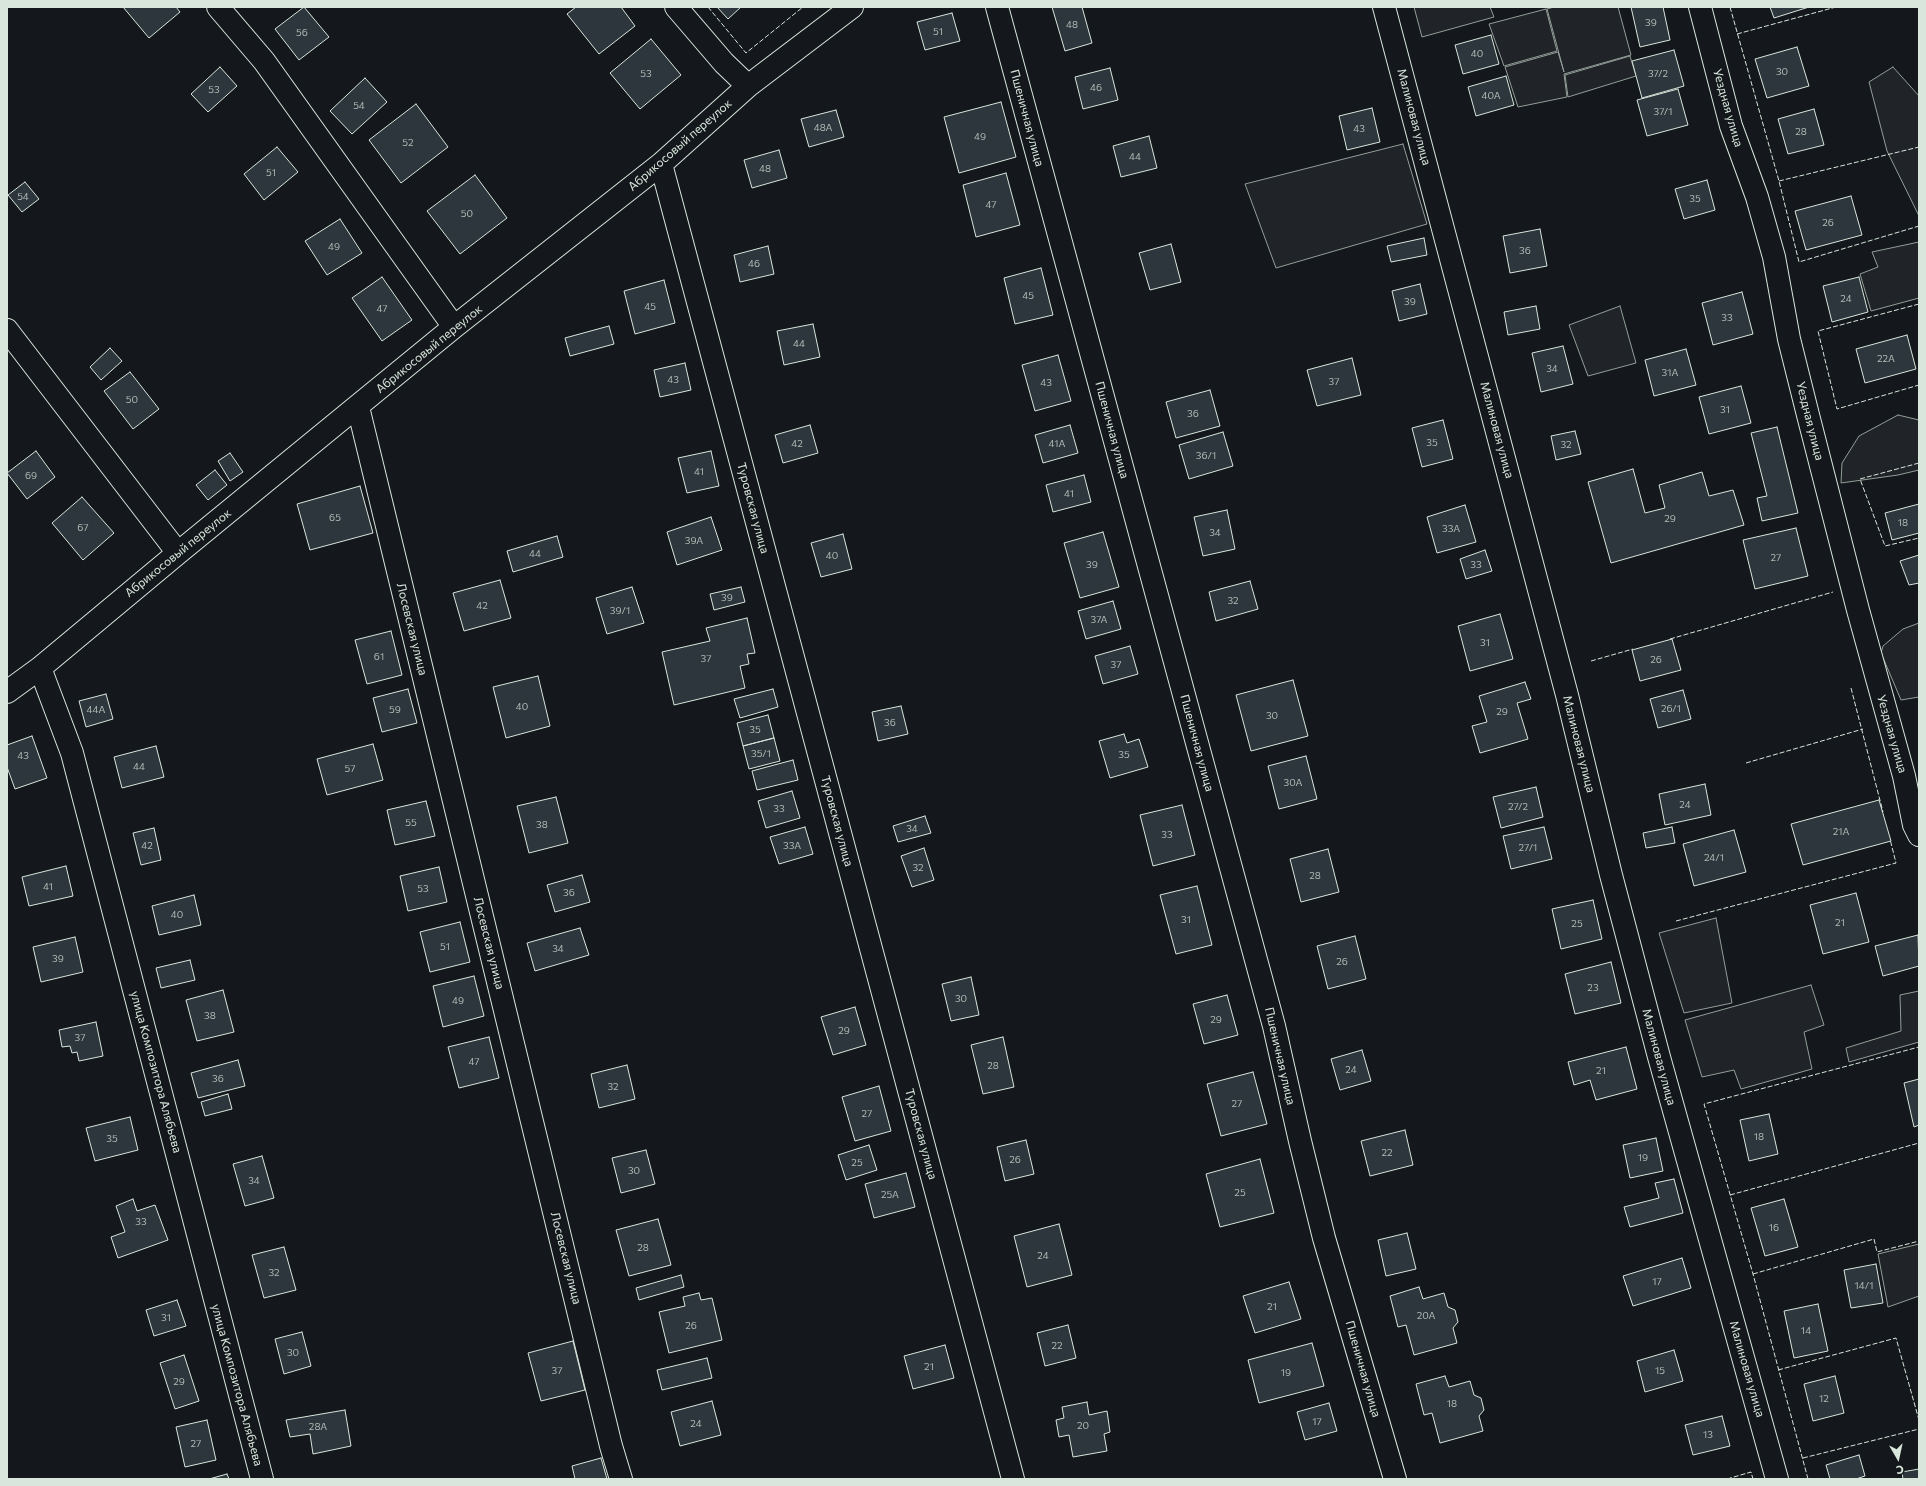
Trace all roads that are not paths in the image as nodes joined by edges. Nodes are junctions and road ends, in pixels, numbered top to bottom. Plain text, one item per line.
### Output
1 (218, 7) edge
2 (676, 7) edge
3 (852, 7) edge
4 (997, 7) edge
5 (1384, 7) edge
6 (1700, 7) edge
7 (748, 86) junction
8 (661, 164) junction
9 (454, 327) junction
10 (7, 330) edge
11 (358, 407) junction
12 (178, 553) junction
13 (40, 668) junction
14 (7, 692) edge
15 (1919, 835) edge
16 (262, 1479) edge
17 (621, 1479) edge
18 (1013, 1479) edge
19 (1395, 1479) edge
20 (1777, 1479) edge

1 - 9 street
2 - 7 street
3 - 7 street, Абрикосовый переулок
4 - 19 street, Пшеничная улица
5 - 20 street, Малиновая улица
6 - 15 street, Уездная улица
7 - 8 street, Абрикосовый переулок
8 - 9 street, Абрикосовый переулок
8 - 18 street, Туровская улица
9 - 11 street, Абрикосовый переулок
10 - 12 street
11 - 12 street, Абрикосовый переулок
11 - 17 street, Лосевская улица
12 - 13 street, Абрикосовый переулок
13 - 14 street, Абрикосовый переулок
13 - 16 street, улица Композитора Алябьева

